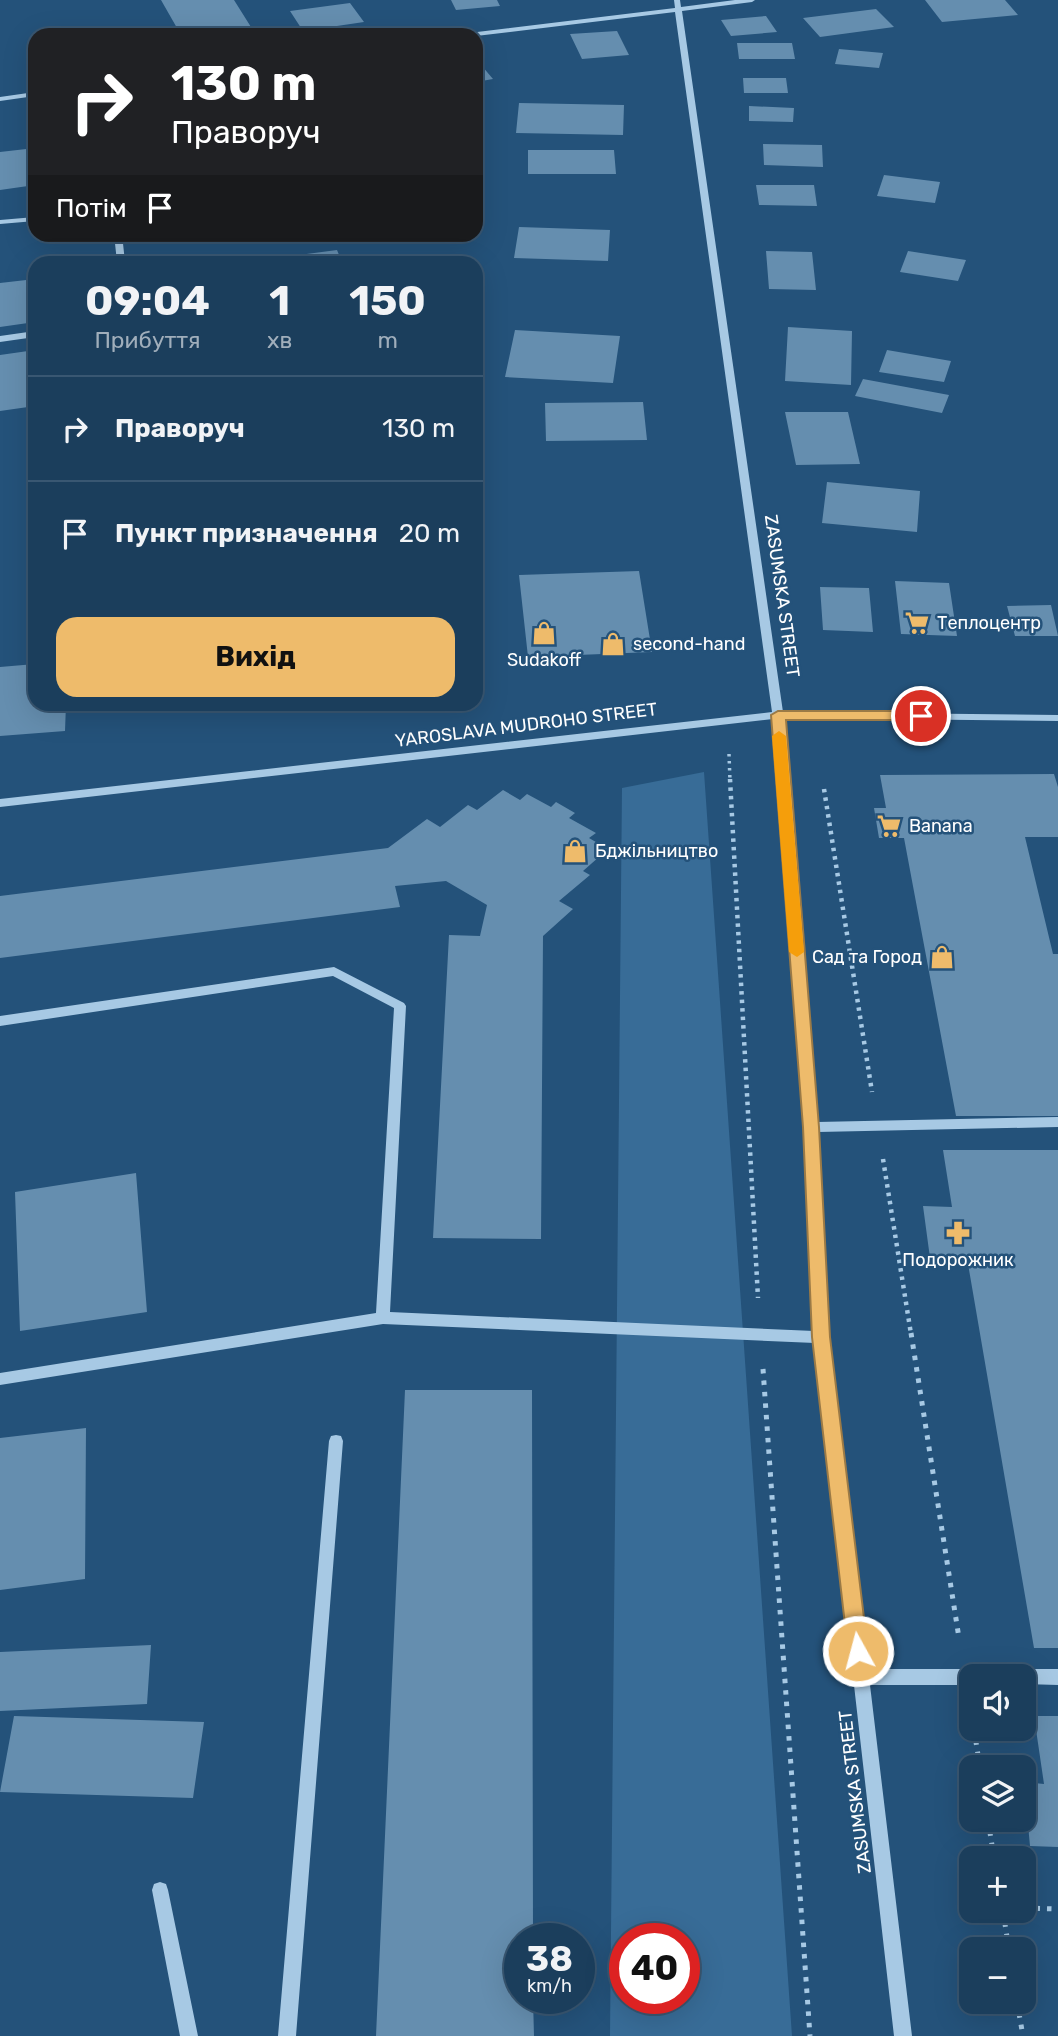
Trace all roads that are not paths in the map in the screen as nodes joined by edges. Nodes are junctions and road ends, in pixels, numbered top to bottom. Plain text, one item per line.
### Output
1 (752, 0) edge
2 (677, 4) edge
3 (483, 33) edge
4 (28, 95) edge
5 (0, 99) edge
6 (28, 220) edge
7 (0, 222) edge
8 (28, 335) edge
9 (0, 340) edge
10 (778, 715) junction
11 (1058, 718) edge
12 (0, 803) edge
13 (0, 1021) edge
14 (1058, 1122) edge
15 (811, 1127) junction
16 (383, 1318) junction
17 (821, 1337) junction
18 (0, 1379) edge
19 (336, 1441) dead end
20 (861, 1677) junction
21 (959, 1677) edge
22 (1036, 1677) edge
23 (1058, 1677) edge
24 (160, 1890) dead end
25 (189, 2036) edge
26 (287, 2036) edge
27 (903, 2036) edge

1 - 2 street
2 - 3 street
2 - 10 street, ZASUMSKA STREET
4 - 5 street
6 - 7 lane
8 - 9 street
10 - 11 street, YAROSLAVA MUDROHO STREET
10 - 12 street, YAROSLAVA MUDROHO STREET
10 - 15 street, ZASUMSKA STREET
13 - 16 street
14 - 15 street
15 - 17 street, ZASUMSKA STREET
16 - 17 street
16 - 18 street
17 - 20 street, ZASUMSKA STREET
19 - 26 street
20 - 21 street
20 - 27 street, ZASUMSKA STREET
22 - 23 street
24 - 25 street

